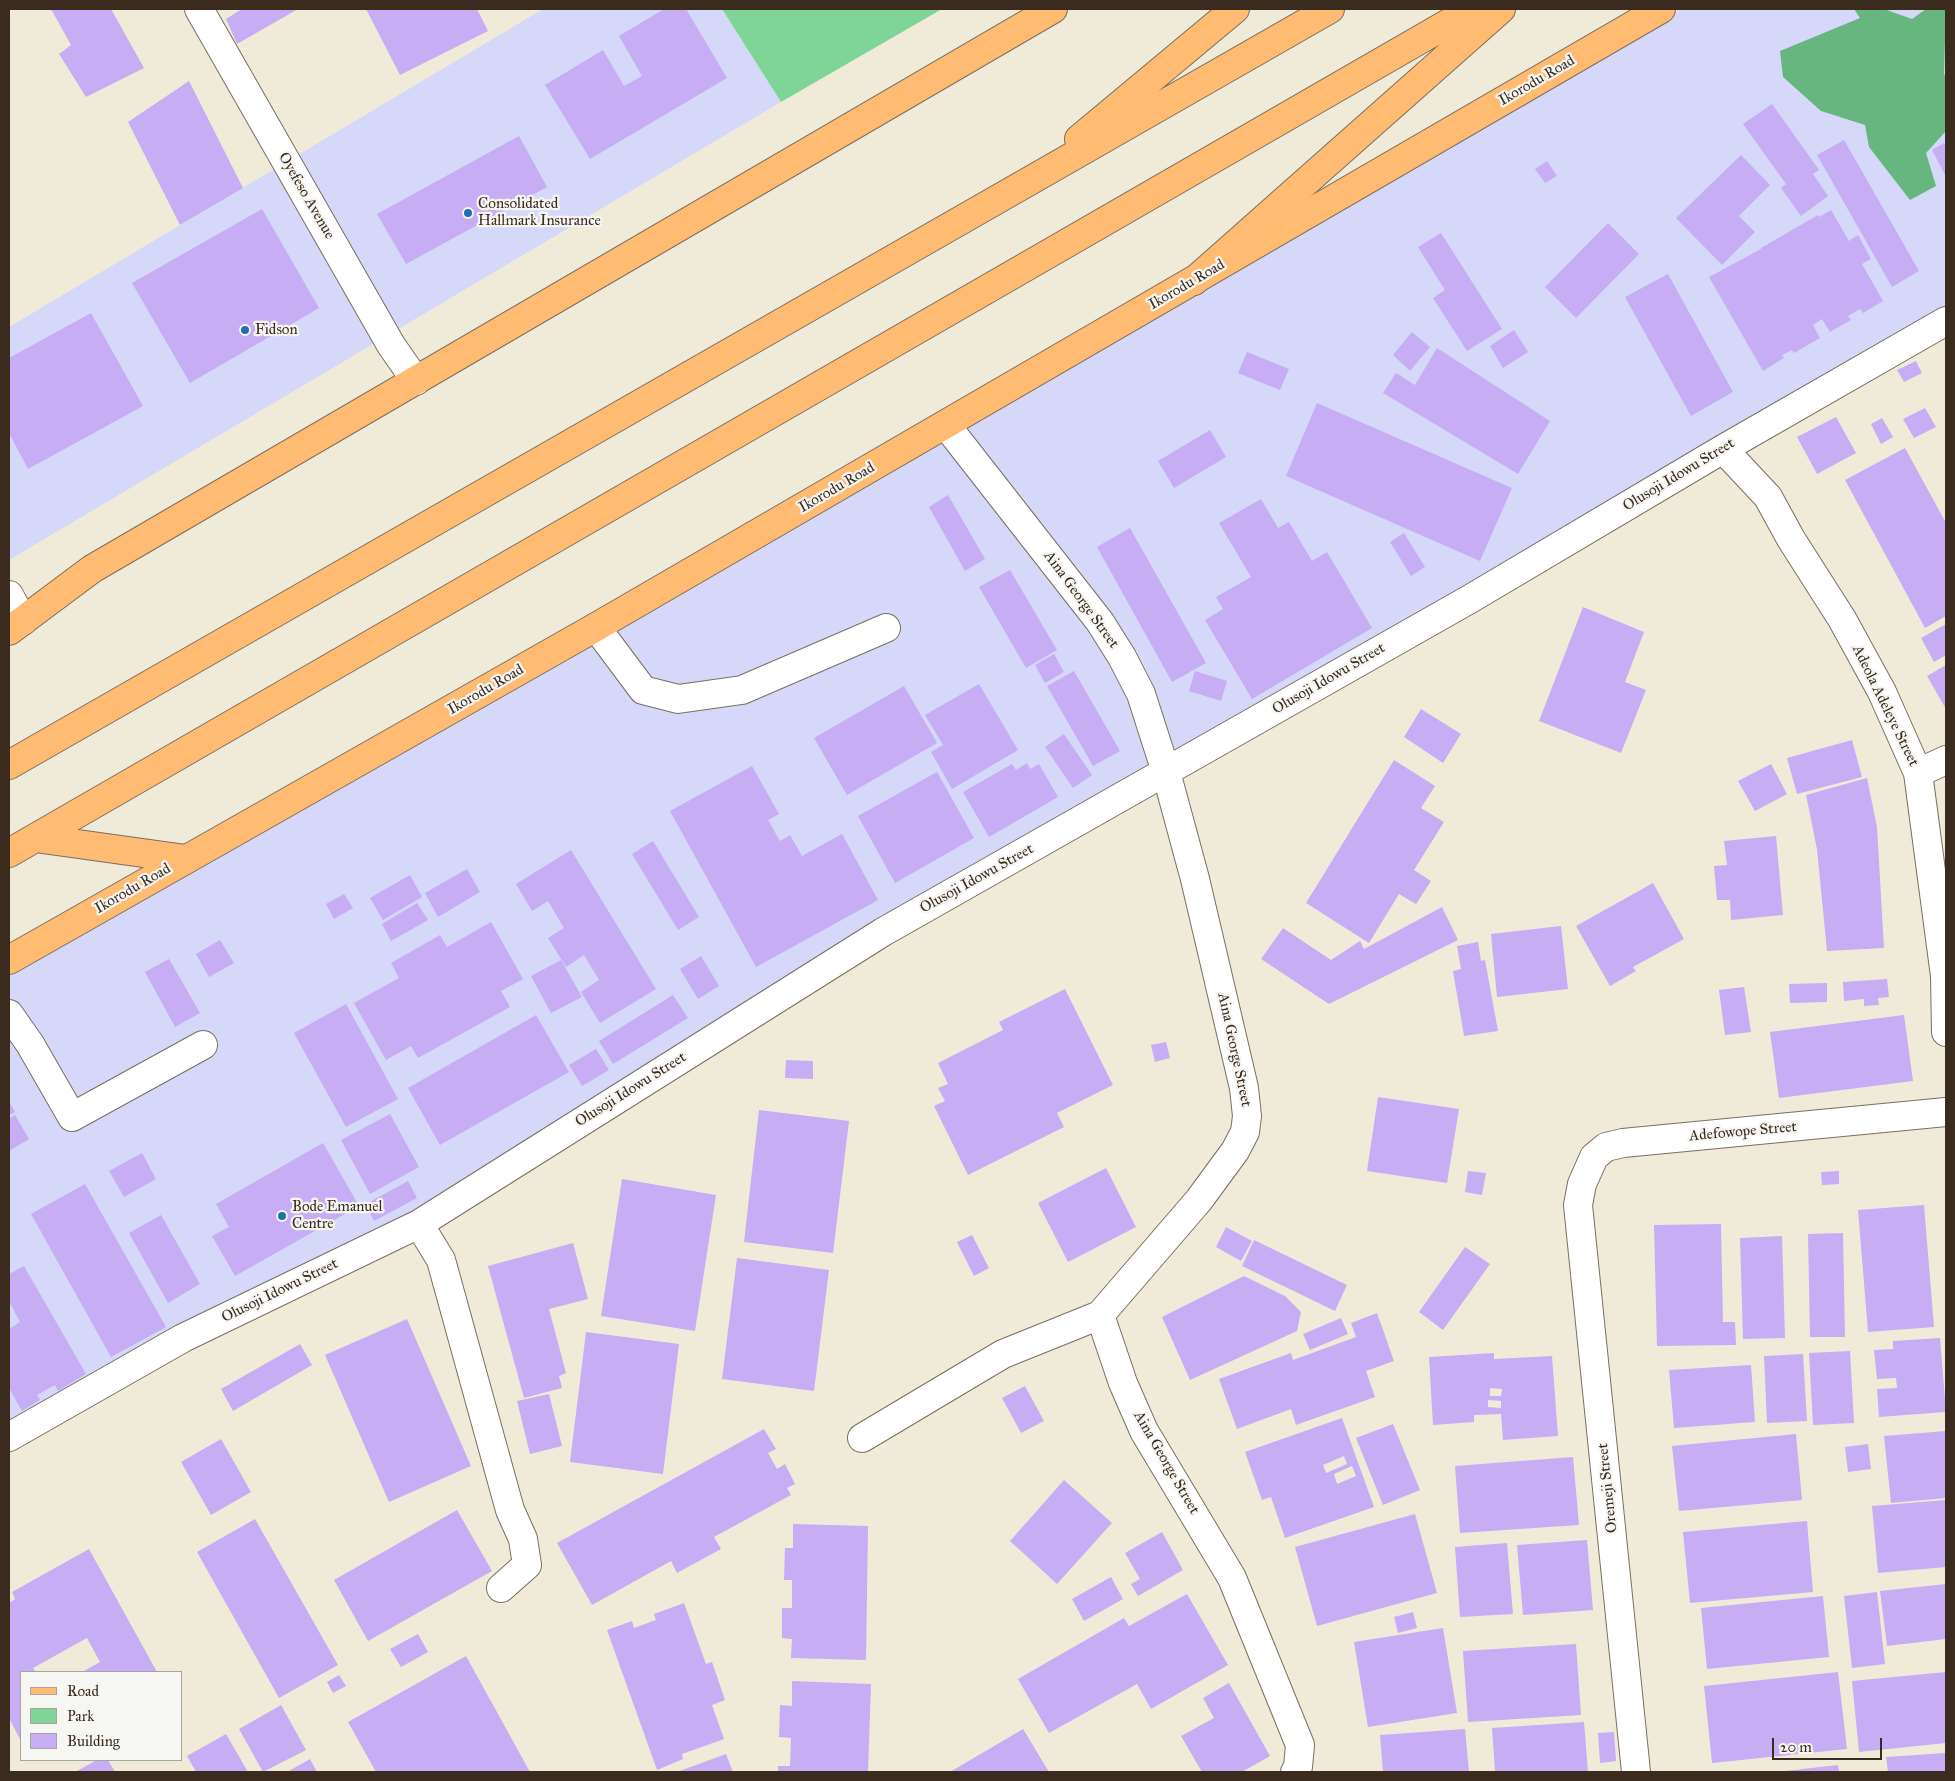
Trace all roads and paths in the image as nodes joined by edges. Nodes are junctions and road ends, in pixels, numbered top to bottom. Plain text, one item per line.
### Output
1 (1053, 9) edge
2 (1235, 9) edge
3 (1330, 9) edge
4 (1472, 9) edge
5 (1501, 9) edge
6 (1661, 9) edge
7 (201, 10) edge
8 (1022, 187) junction
9 (1194, 280) junction
10 (1946, 322) edge
11 (416, 381) junction
12 (946, 425) junction
13 (1723, 449) junction
14 (9, 595) edge
15 (16, 626) edge
16 (596, 627) junction
17 (886, 628) dead end
18 (1946, 760) edge
19 (9, 765) edge
20 (1166, 772) junction
21 (1918, 773) junction
22 (35, 838) junction
23 (9, 853) edge
24 (186, 859) junction
25 (9, 960) edge
26 (9, 1014) edge
27 (1946, 1032) edge
28 (203, 1045) dead end
29 (1946, 1112) edge
30 (1578, 1205) joint
31 (419, 1224) junction
32 (1100, 1315) junction
33 (9, 1437) edge
34 (862, 1438) dead end
35 (501, 1588) dead end
36 (1295, 1772) edge
37 (1636, 1772) edge

1 - 11 main road
2 - 8 main road
3 - 8 main road
4 - 22 main road
5 - 9 main road
6 - 9 main road, Ikorodu Road
7 - 11 street, Oyefeso Avenue
8 - 19 main road
9 - 12 main road, Ikorodu Road
10 - 13 street, Olusoji Idowu Street
11 - 15 main road
12 - 16 main road, Ikorodu Road
12 - 20 street, Aina George Street
13 - 20 street, Olusoji Idowu Street
13 - 21 street, Adeola Adeleye Street
14 - 15 street
16 - 17 street
16 - 24 main road, Ikorodu Road
18 - 21 street
20 - 31 street, Olusoji Idowu Street
20 - 32 street, Aina George Street
21 - 27 street, Adeola Adeleye Street
22 - 23 main road
22 - 24 main road
24 - 25 main road, Ikorodu Road
26 - 28 street
29 - 30 street, Adefowope Street
30 - 37 street, Oremeji Street
31 - 33 street, Olusoji Idowu Street
31 - 35 street
32 - 34 street
32 - 36 street, Aina George Street

